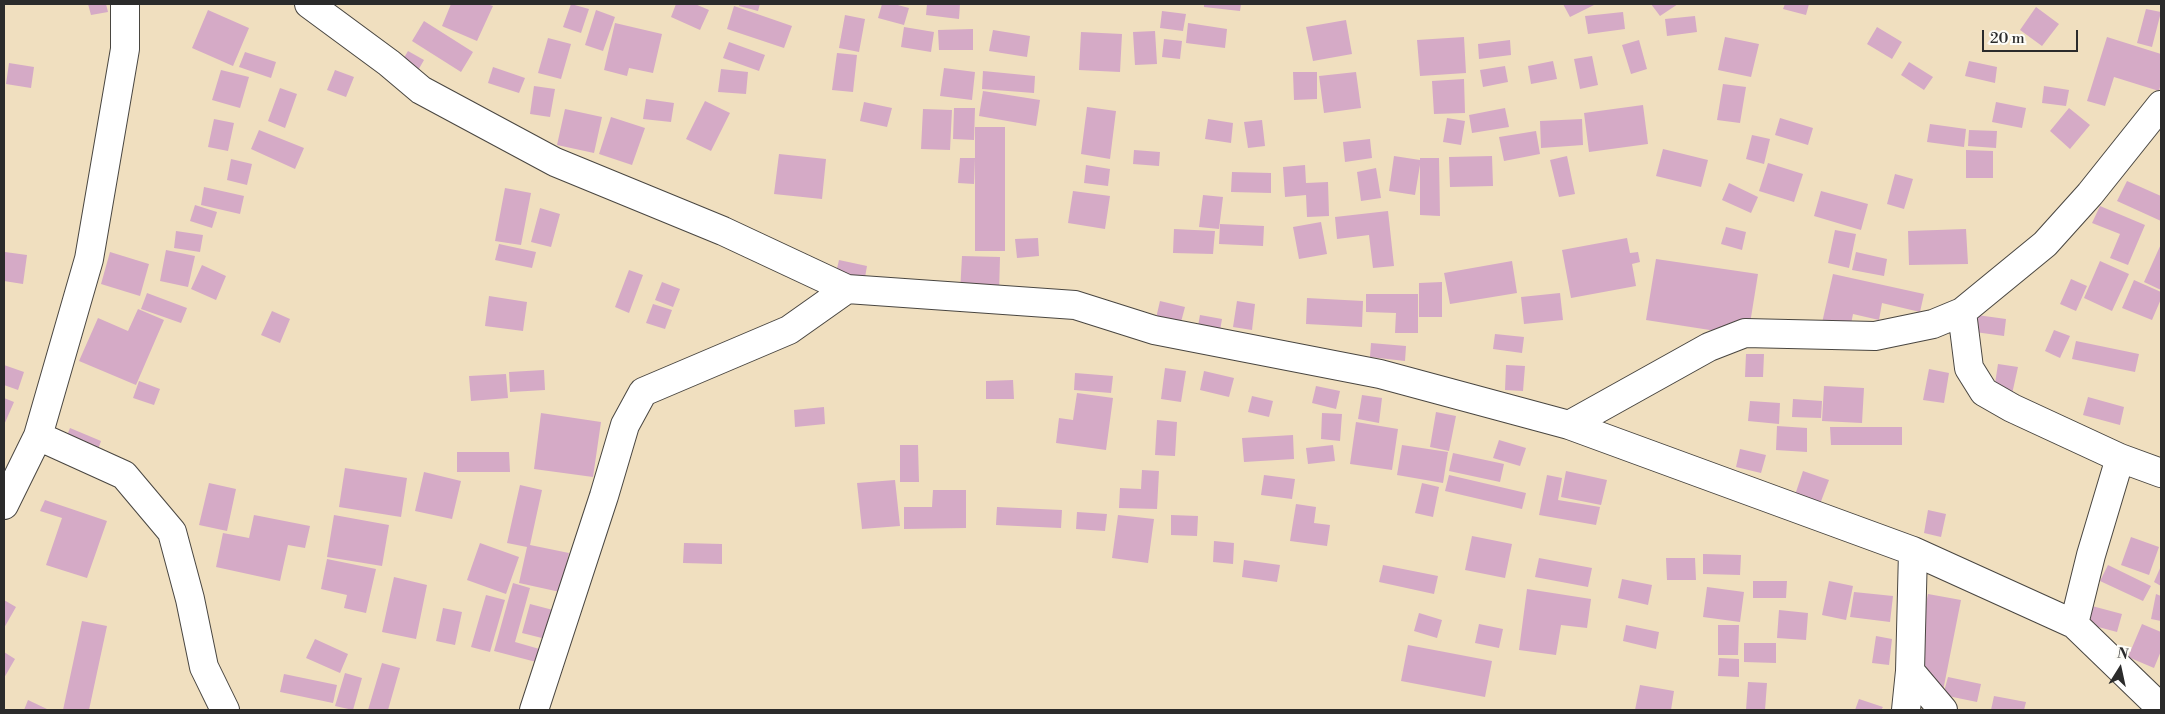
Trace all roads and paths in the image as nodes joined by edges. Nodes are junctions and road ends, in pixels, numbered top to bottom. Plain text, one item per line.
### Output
1 (125, 4) edge
2 (309, 4) edge
3 (2161, 104) edge
4 (847, 289) junction
5 (1962, 312) junction
6 (1569, 425) junction
7 (38, 436) junction
8 (2120, 458) junction
9 (2161, 473) edge
10 (4, 505) edge
11 (1913, 551) junction
12 (2074, 624) junction
13 (1910, 671) junction
14 (2161, 708) edge
15 (225, 710) edge
16 (534, 710) edge
17 (1906, 710) edge
18 (1943, 710) edge

1 - 7 street
2 - 4 street
3 - 5 street
4 - 6 street
4 - 16 street
5 - 6 street
5 - 8 street
6 - 11 street
7 - 10 street
7 - 15 street
8 - 9 street
8 - 12 street
11 - 12 street
11 - 13 street
12 - 14 street
13 - 17 street
13 - 18 street

